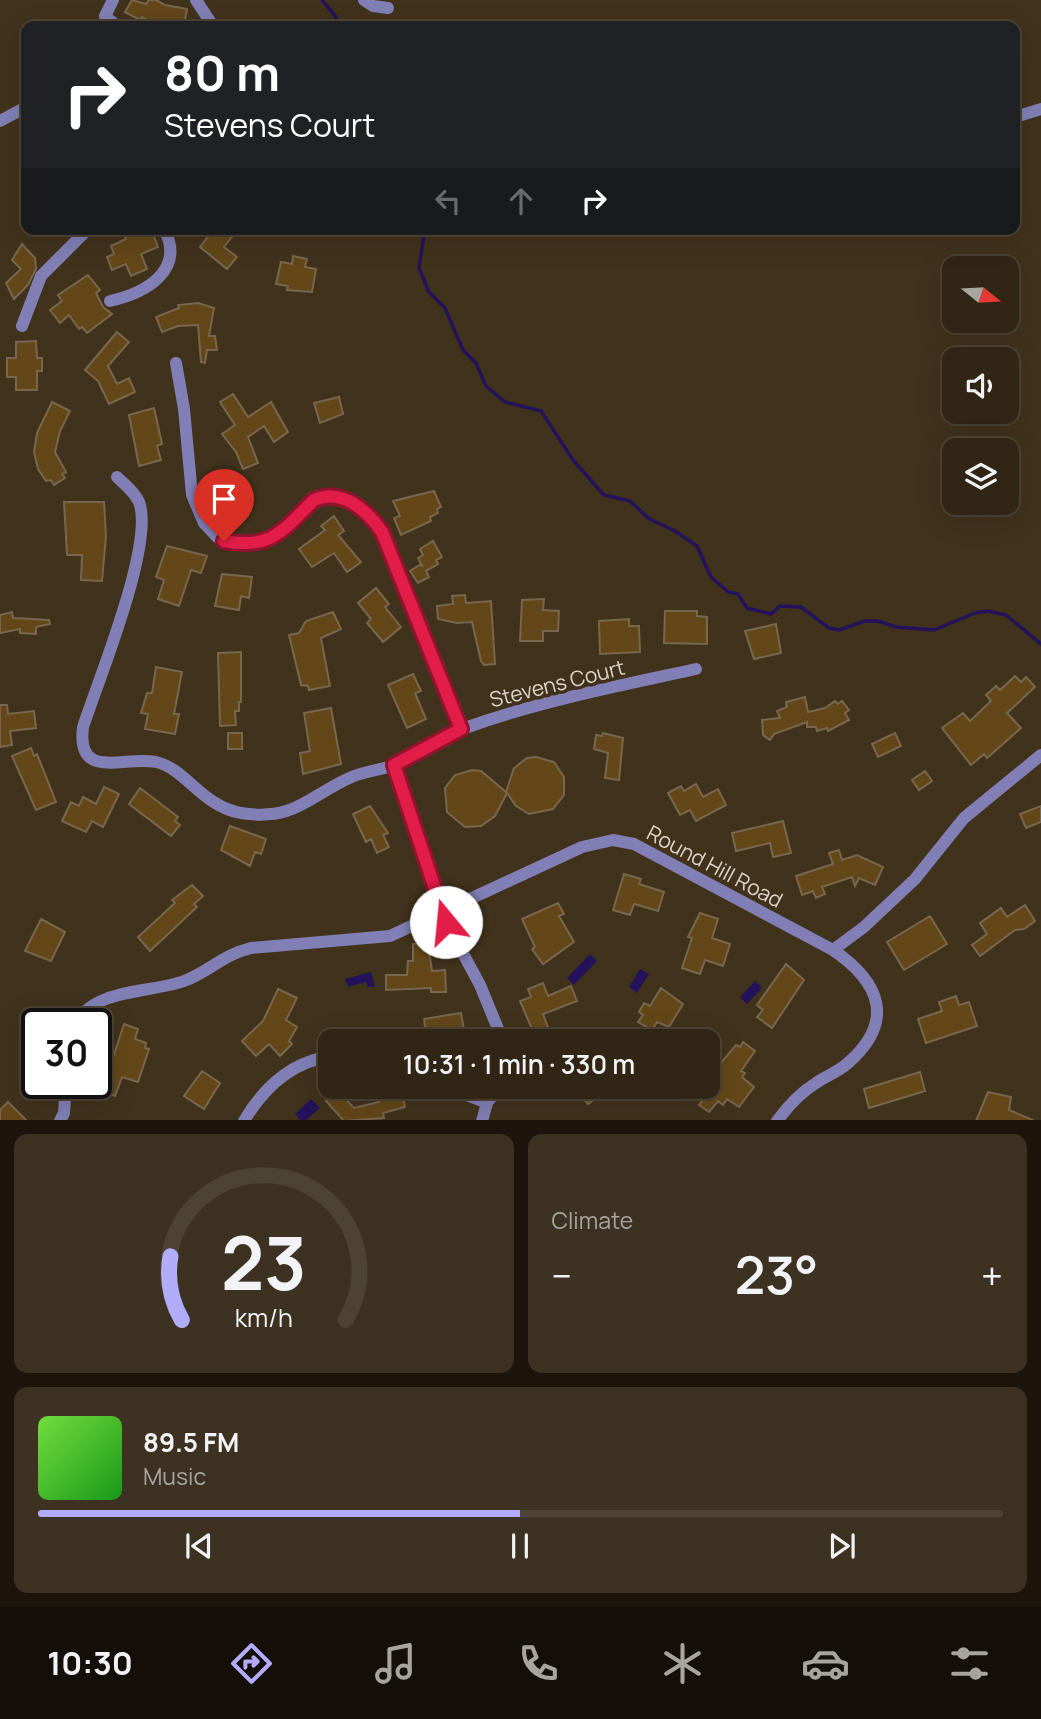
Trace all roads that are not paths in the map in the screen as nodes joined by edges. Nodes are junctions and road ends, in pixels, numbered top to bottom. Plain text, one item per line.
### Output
1 (113, 0) edge
2 (196, 0) edge
3 (364, 0) edge
4 (388, 8) dead end
5 (111, 21) edge
6 (210, 21) edge
7 (1041, 109) edge
8 (21, 110) edge
9 (1020, 115) edge
10 (0, 121) edge
11 (82, 235) edge
12 (167, 235) edge
13 (110, 302) dead end
14 (22, 326) dead end
15 (176, 363) dead end
16 (117, 477) dead end
17 (696, 669) dead end
18 (461, 729) junction
19 (1041, 755) edge
20 (394, 765) junction
21 (443, 911) junction
22 (833, 950) junction
23 (92, 1008) edge
24 (498, 1029) edge
25 (318, 1060) edge
26 (65, 1099) edge
27 (478, 1099) edge
28 (491, 1099) edge
29 (488, 1103) junction
30 (60, 1120) edge
31 (245, 1120) edge
32 (482, 1120) edge
33 (777, 1120) edge

1 - 5 street
2 - 6 street
3 - 4 street
7 - 9 street
8 - 10 street
11 - 14 street
12 - 13 street
15 - 18 street
16 - 20 street, Stevens Court
17 - 18 street, Stevens Court
18 - 20 street, Stevens Court
19 - 22 street
20 - 21 street
21 - 22 street, Round Hill Road
21 - 23 street, Round Hill Road
21 - 24 street
22 - 33 street, Round Hill Road
25 - 31 street
26 - 30 street
27 - 29 street
28 - 29 street
29 - 32 street

